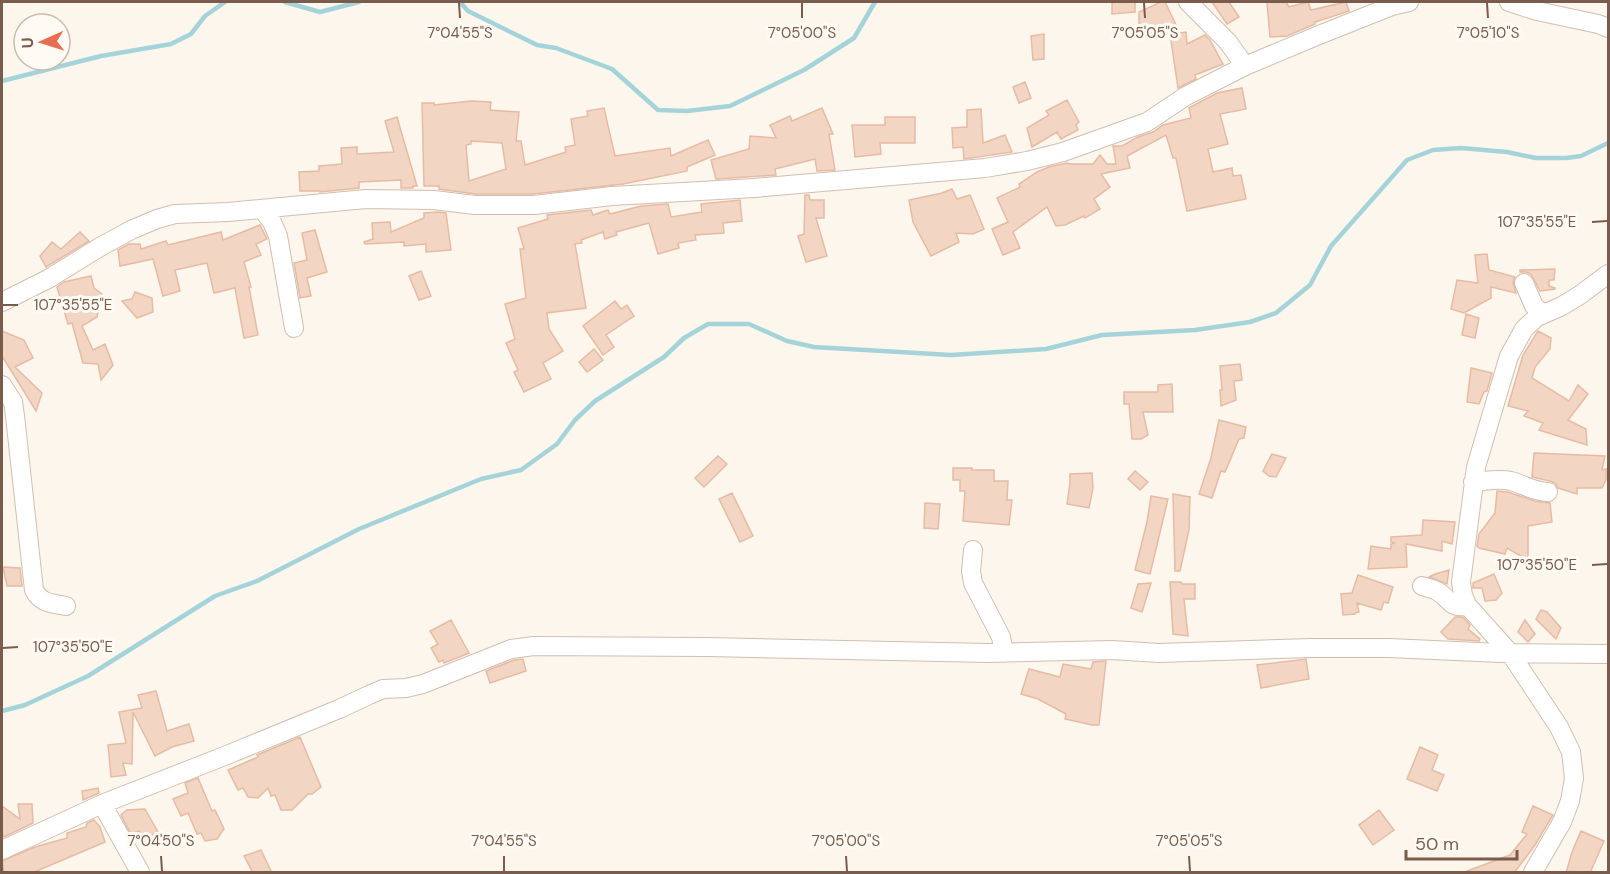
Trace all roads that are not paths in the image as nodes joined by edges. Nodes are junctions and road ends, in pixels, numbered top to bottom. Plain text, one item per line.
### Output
1 (1188, 2) edge
2 (1409, 2) edge
3 (1509, 2) edge
4 (1608, 28) edge
5 (1245, 66) junction
6 (262, 208) junction
7 (1608, 274) edge
8 (1524, 283) dead end
9 (2, 303) edge
10 (1543, 314) junction
11 (294, 328) dead end
12 (2, 385) edge
13 (1473, 482) junction
14 (1548, 492) dead end
15 (973, 549) dead end
16 (1422, 586) dead end
17 (1467, 605) junction
18 (66, 606) dead end
19 (1004, 653) junction
20 (1510, 653) junction
21 (1608, 654) edge
22 (102, 804) junction
23 (2, 850) edge
24 (140, 873) edge
25 (1533, 873) edge

1 - 5 street
2 - 5 street
3 - 4 street
5 - 6 street
6 - 9 street
6 - 11 street
7 - 10 street
8 - 10 street
10 - 13 street
12 - 18 street
13 - 14 street
13 - 17 street
15 - 19 street
16 - 17 street
17 - 20 street
19 - 20 street
19 - 22 street
20 - 21 street
20 - 25 street
22 - 23 street
22 - 24 street

